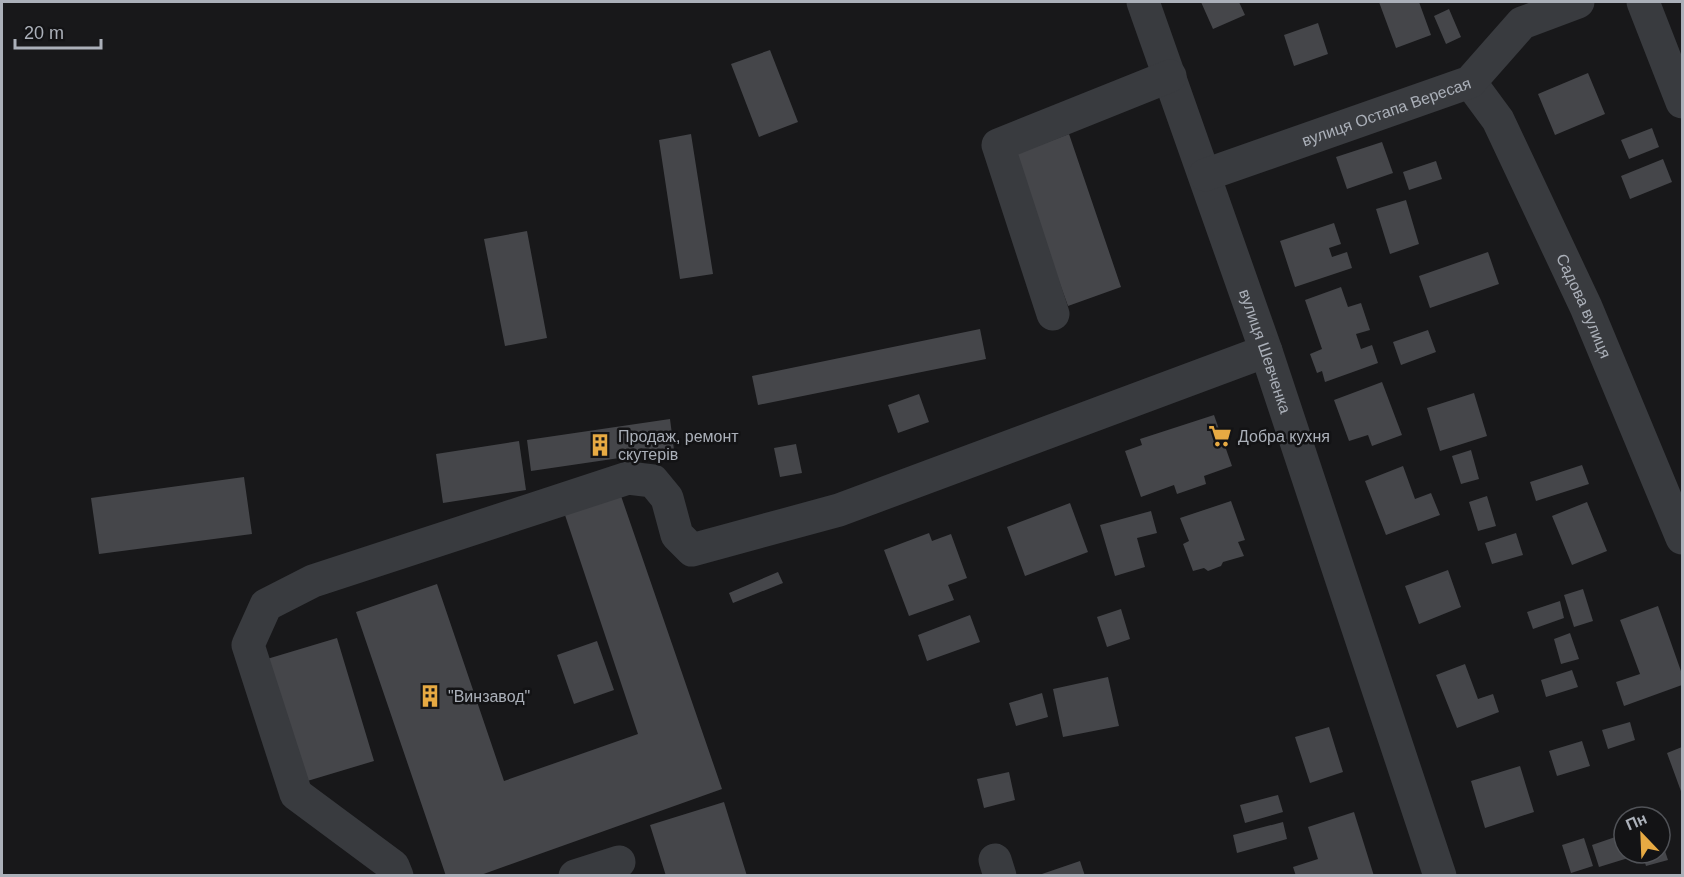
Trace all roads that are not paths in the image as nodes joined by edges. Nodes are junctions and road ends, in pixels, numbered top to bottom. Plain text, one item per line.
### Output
1 (1143, 2) edge
2 (1643, 2) edge
3 (1564, 4) edge
4 (1170, 76) junction
5 (1470, 82) junction
6 (1683, 102) edge
7 (1205, 175) junction
8 (1053, 314) dead end
9 (1266, 351) junction
10 (1683, 538) edge
11 (619, 862) dead end
12 (397, 876) edge
13 (575, 876) edge
14 (1440, 876) edge

1 - 4 street, вулиця Шевченка
2 - 6 street
3 - 5 street, вулиця Остапа Вересая
4 - 7 street, вулиця Шевченка
4 - 8 street
5 - 7 street, вулиця Остапа Вересая
5 - 10 street, Садова вулиця
7 - 9 street, вулиця Шевченка
9 - 12 street
9 - 14 street, вулиця Шевченка
11 - 13 street

